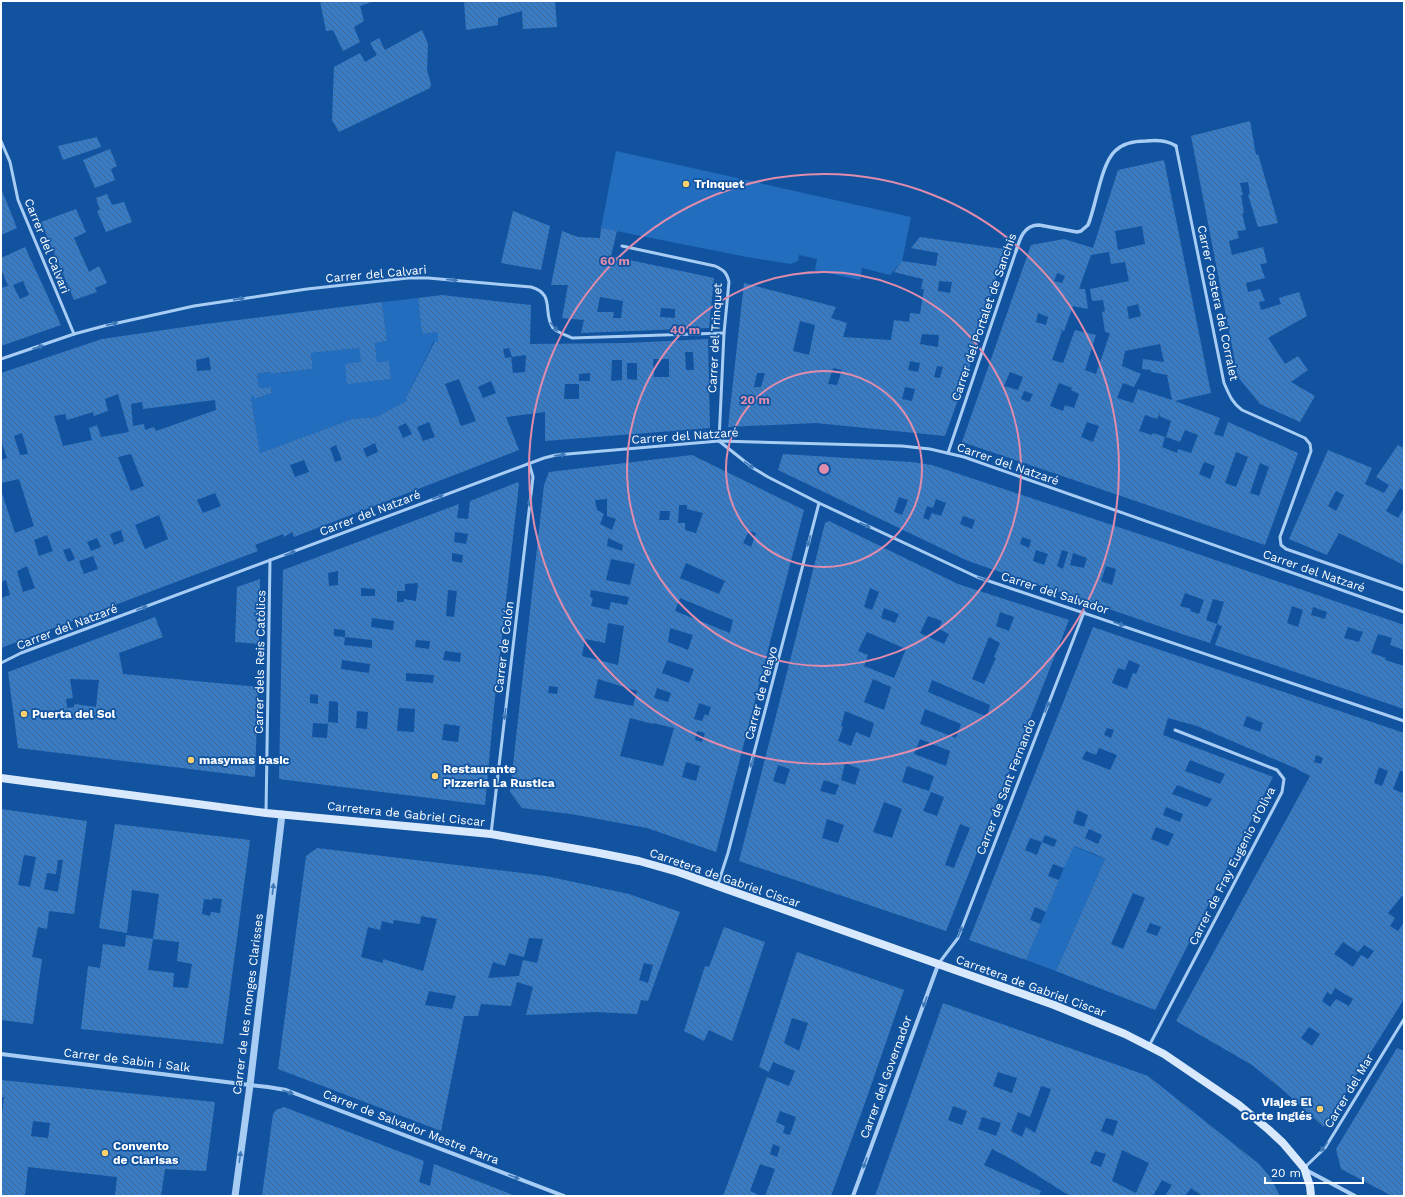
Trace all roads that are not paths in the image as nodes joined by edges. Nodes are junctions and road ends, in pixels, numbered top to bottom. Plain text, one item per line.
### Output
1 (1, 141) edge
2 (1176, 146) joint
3 (622, 246) dead end
4 (1016, 250) joint
5 (724, 333) junction
6 (74, 334) junction
7 (1, 359) edge
8 (719, 440) junction
9 (948, 453) junction
10 (529, 463) junction
11 (819, 504) junction
12 (270, 560) junction
13 (1404, 590) edge
14 (1084, 612) junction
15 (1404, 612) edge
16 (1, 663) edge
17 (1404, 721) edge
18 (1175, 730) dead end
19 (1, 778) edge
20 (266, 813) junction
21 (282, 814) junction
22 (491, 834) junction
23 (718, 886) junction
24 (938, 965) junction
25 (1404, 1019) edge
26 (1149, 1046) junction
27 (1, 1054) edge
28 (250, 1086) junction
29 (1304, 1168) junction
30 (235, 1196) edge
31 (564, 1196) edge
32 (853, 1196) edge
33 (1311, 1196) edge
34 (1355, 1196) edge

1 - 6 lane, Carrer del Calvari
2 - 4 street, Carrer del Portalet de Sanchis
2 - 13 lane, Carrer Costera del Corralet
3 - 5 lane, Carrer del Trinquet
4 - 9 lane, Carrer del Portalet de Sanchis
6 -> 5 lane, Carrer del Calvari
5 - 8 lane, Carrer del Trinquet
7 -> 6 lane, Carrer del Calvari
8 - 9 lane, Carrer del Natzaré
10 -> 8 lane, Carrer del Natzaré
8 -> 11 lane, Carrer del Salvador
9 - 15 lane, Carrer del Natzaré
12 -> 10 lane, Carrer del Natzaré
10 -> 22 lane, Carrer de Colón
11 -> 14 lane, Carrer del Salvador
11 -> 23 lane, Carrer de Pelayo
16 -> 12 lane, Carrer del Natzaré
12 - 20 lane, Carrer dels Reis Catòlics
14 -> 17 lane, Carrer del Salvador
24 -> 14 lane, Carrer de Sant Fernando
18 - 26 lane, Carrer de Fray Eugenio d'Oliva
19 - 20 main road, Carretera de Gabriel Ciscar
20 - 21 main road, Carretera de Gabriel Ciscar
21 - 22 main road, Carretera de Gabriel Ciscar
28 -> 21 street, Carrer de les monges Clarisses
22 - 23 main road, Carretera de Gabriel Ciscar
23 - 24 main road, Carretera de Gabriel Ciscar
24 - 26 main road, Carretera de Gabriel Ciscar
24 -> 32 street, Carrer del Governador
25 -> 29 lane, Carrer del Mar
26 - 29 main road, Carretera de Gabriel Ciscar
27 - 28 street, Carrer de Sabin i Salk
30 -> 28 street, Carrer de les monges Clarisses
28 -> 31 street, Carrer de Salvador Mestre Parra
29 - 33 main road, Carretera de Gabriel Ciscar
29 - 34 street

